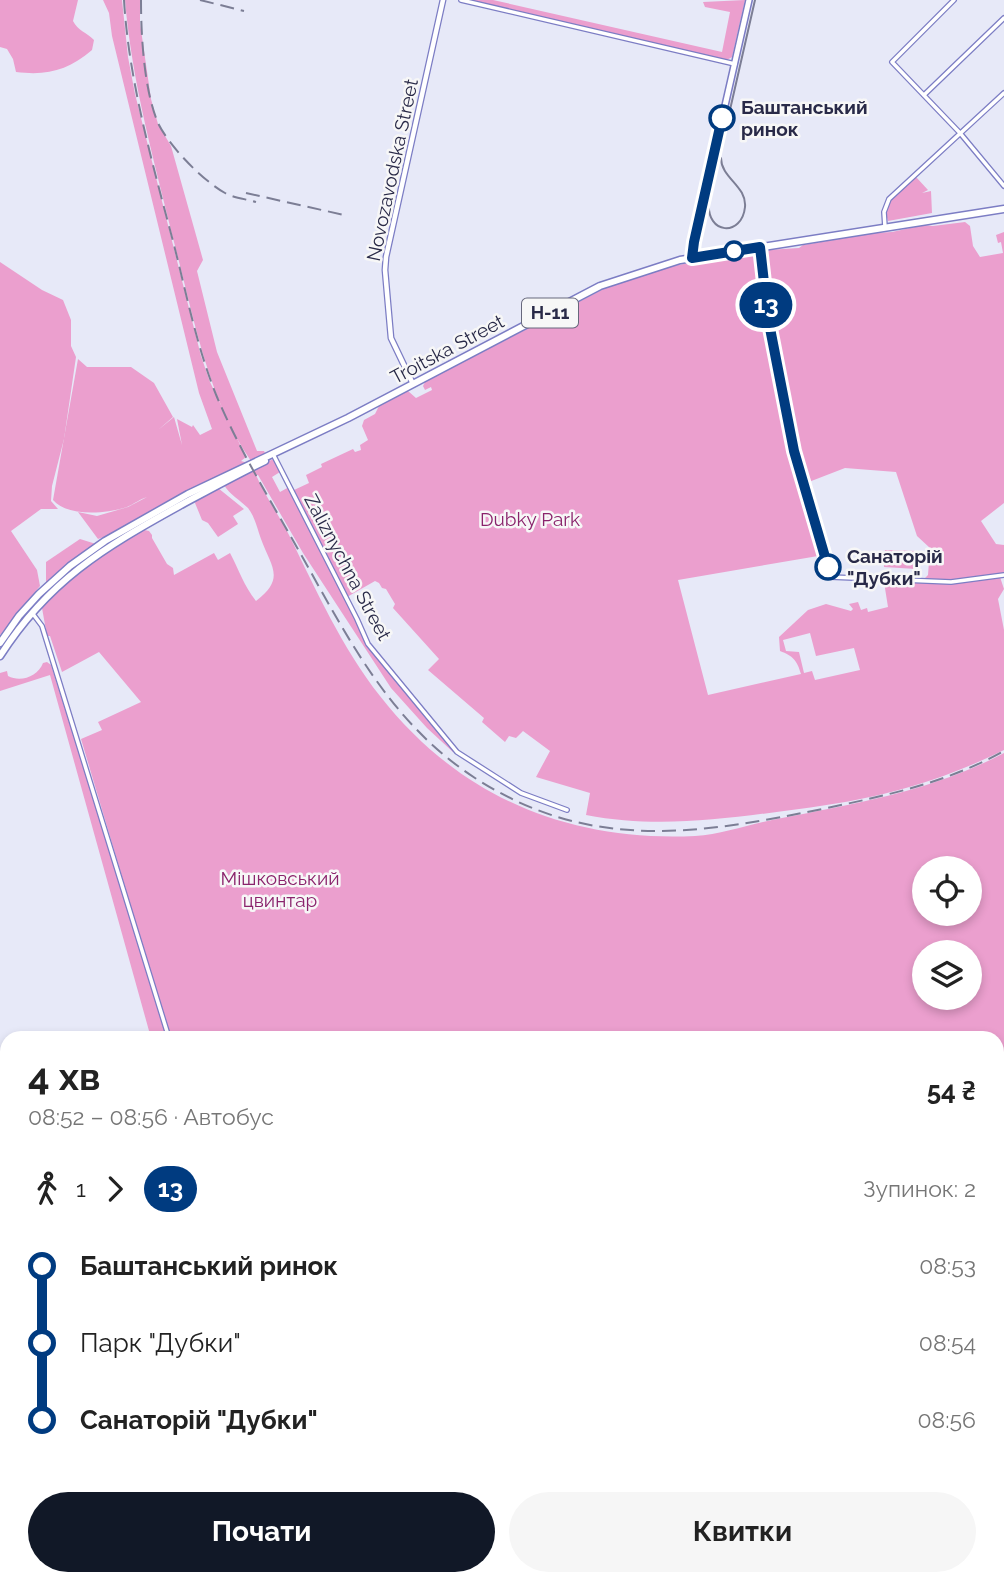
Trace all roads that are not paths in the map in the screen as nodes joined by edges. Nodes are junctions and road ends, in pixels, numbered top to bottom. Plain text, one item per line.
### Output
1 (443, 0) edge
2 (461, 0) edge
3 (749, 0) edge
4 (954, 0) edge
5 (1004, 18) edge
6 (735, 64) junction
7 (1004, 93) edge
8 (924, 95) junction
9 (960, 132) junction
10 (1004, 186) edge
11 (1004, 209) edge
12 (885, 227) junction
13 (760, 247) junction
14 (692, 258) junction
15 (413, 384) junction
16 (275, 454) junction
17 (1004, 575) edge
18 (32, 612) junction
19 (0, 643) edge
20 (0, 656) edge
21 (566, 810) dead end
22 (167, 1031) edge

1 - 15 street, Novozavodska Street
2 - 6 street
3 - 6 main road
4 - 8 street
5 - 8 street
6 - 14 main road
7 - 9 street
8 - 9 street
9 - 10 street
9 - 12 street
11 - 12 main road, Troitska Street / Н-11
12 - 13 main road, Troitska Street / Н-11
13 - 14 main road, Troitska Street / Н-11
13 - 17 street
14 - 15 main road, Troitska Street / Н-11
15 - 16 main road, Troitska Street / Н-11
16 - 18 main road, Н-11
16 - 19 main road, Н-11
16 - 21 street, Zaliznychna Street
18 - 20 main road, Н-11
18 - 22 street

